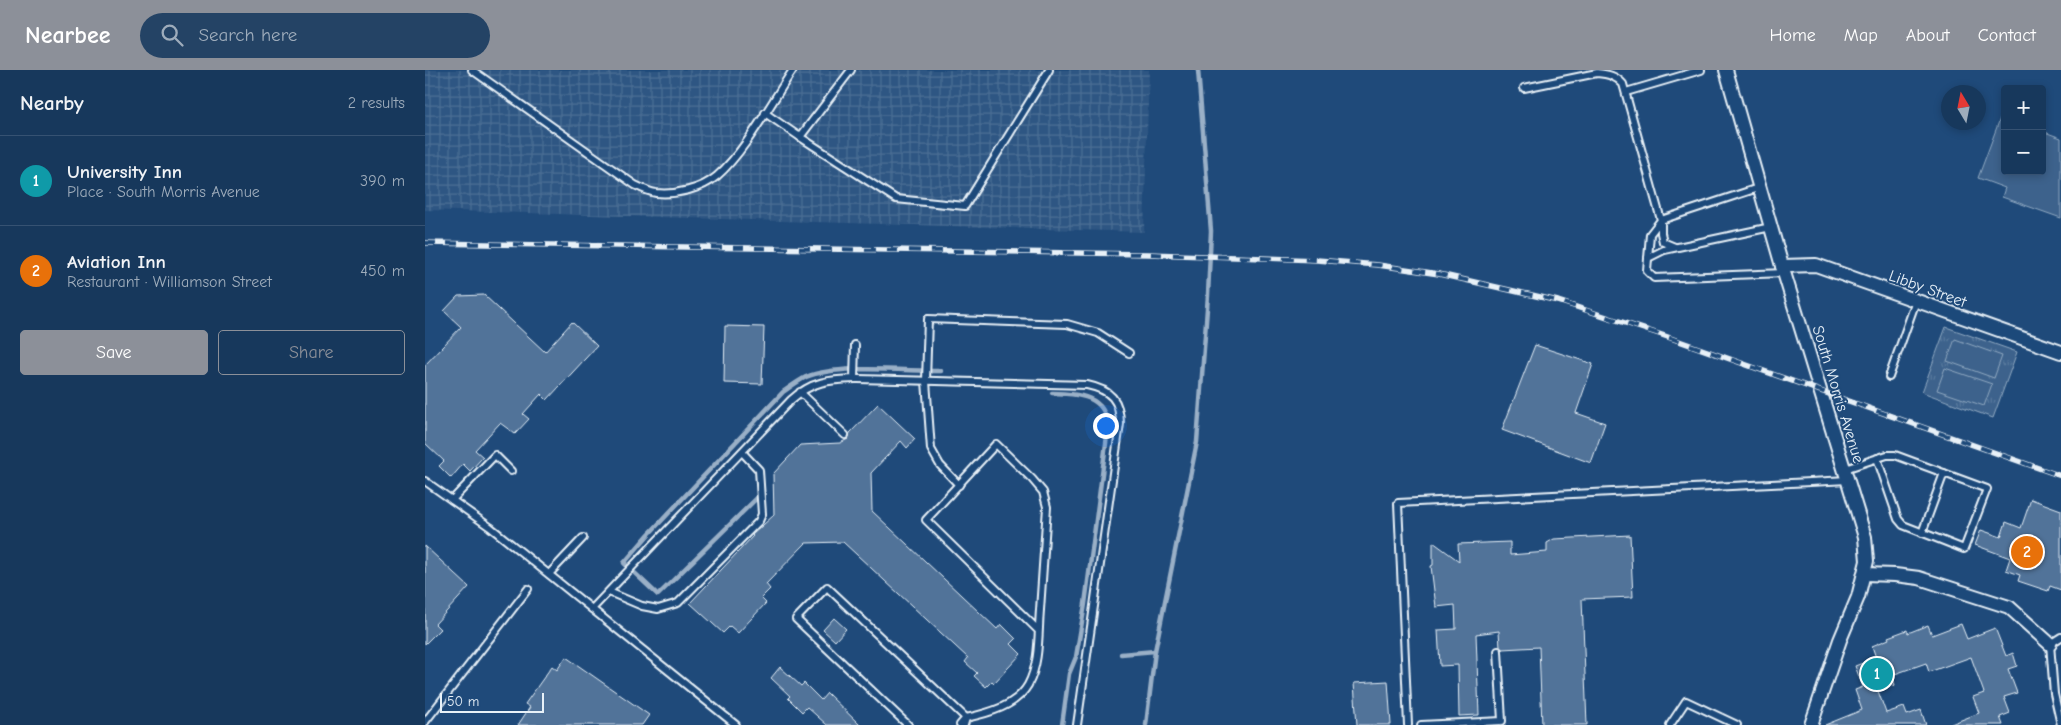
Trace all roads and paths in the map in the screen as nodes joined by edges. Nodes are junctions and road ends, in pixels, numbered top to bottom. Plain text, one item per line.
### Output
1 (472, 70) edge
2 (793, 70) edge
3 (851, 70) edge
4 (1049, 70) edge
5 (1701, 70) edge
6 (1726, 70) edge
7 (1524, 88) dead end
8 (1626, 92) junction
9 (765, 112) junction
10 (800, 137) junction
11 (1761, 187) junction
12 (1661, 220) junction
13 (1772, 227) junction
14 (1675, 248) junction
15 (1649, 258) junction
16 (1783, 270) junction
17 (1916, 301) junction
18 (855, 345) dead end
19 (2061, 352) edge
20 (1129, 353) dead end
21 (1889, 377) dead end
22 (854, 379) junction
23 (926, 381) junction
24 (800, 392) junction
25 (845, 435) dead end
26 (741, 452) junction
27 (1877, 458) junction
28 (511, 471) dead end
29 (1944, 473) junction
30 (1846, 474) junction
31 (425, 481) edge
32 (959, 484) junction
33 (452, 500) junction
34 (1922, 533) junction
35 (583, 538) dead end
36 (549, 574) junction
37 (1864, 574) junction
38 (528, 589) dead end
39 (609, 592) junction
40 (592, 609) junction
41 (1038, 630) junction
42 (2061, 637) edge
43 (2050, 644) junction
44 (1497, 650) dead end
45 (425, 722) edge
46 (965, 722) edge
47 (737, 725) edge
48 (908, 725) edge
49 (960, 725) edge
50 (1077, 725) edge
51 (1408, 725) edge
52 (1421, 725) edge
53 (1670, 725) edge
54 (1737, 725) edge
55 (1811, 725) edge
56 (2061, 725) edge

1 - 9 lane
2 - 9 lane
3 - 10 lane
4 - 10 lane
5 - 8 lane
6 - 11 street, South Morris Avenue
7 - 8 lane
8 - 12 lane
9 - 10 lane
11 - 12 lane
11 - 13 street, South Morris Avenue
12 - 14 lane
12 - 15 lane
13 - 14 lane
13 - 16 street, South Morris Avenue
14 - 15 lane
15 - 16 lane
16 - 17 street, Libby Street
16 - 30 street, South Morris Avenue
17 - 19 street, Libby Street
17 - 21 lane
18 - 22 lane
20 - 23 lane
22 - 23 lane
22 - 24 lane
23 - 32 lane
23 - 50 lane
24 - 25 lane
24 - 26 lane
26 - 39 lane
26 - 39 lane
27 - 29 lane
27 - 30 lane
27 - 34 lane
28 - 33 lane
29 - 34 lane
29 - 34 lane
30 - 37 street, South Morris Avenue
30 - 51 lane
31 - 33 lane
32 - 41 lane
32 - 41 lane
33 - 36 lane
35 - 36 lane
36 - 40 lane
37 - 43 street
37 - 55 street, South Morris Avenue
38 - 45 lane
39 - 40 lane
40 - 47 lane
41 - 46 lane
42 - 43 lane
43 - 56 lane
44 - 52 lane
46 - 48 lane
46 - 49 lane
53 - 54 lane

